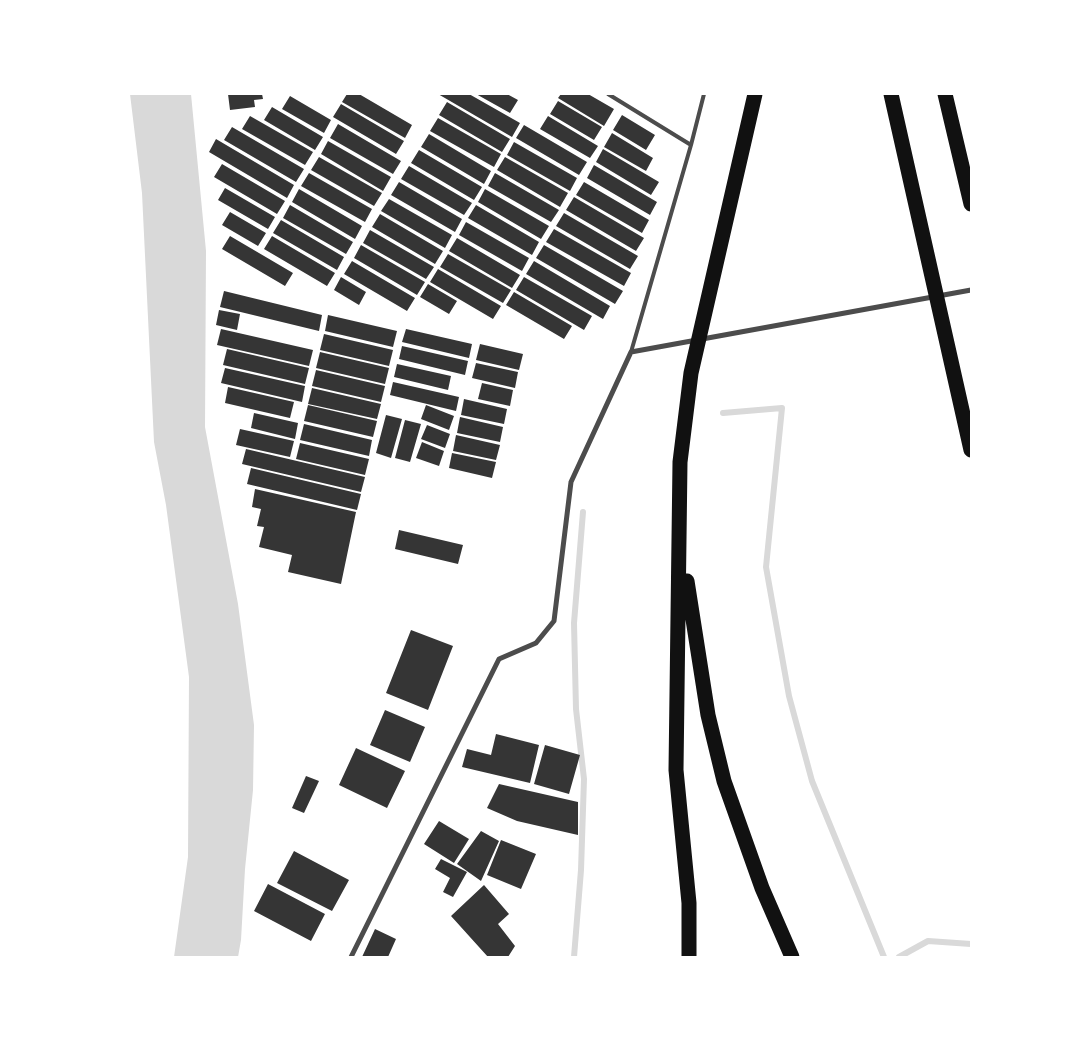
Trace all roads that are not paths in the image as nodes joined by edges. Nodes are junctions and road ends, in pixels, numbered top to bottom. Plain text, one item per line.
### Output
1 (608, 94) edge
2 (704, 94) edge
3 (755, 94) edge
4 (891, 94) edge
5 (945, 94) edge
6 (691, 145) junction
7 (971, 204) edge
8 (971, 290) edge
9 (631, 352) junction
10 (971, 450) edge
11 (680, 537) junction
12 (350, 957) edge
13 (689, 957) edge
14 (792, 957) edge

1 - 6 lane
2 - 6 lane
3 - 11 highway
4 - 10 highway
5 - 7 highway
6 - 9 lane
8 - 9 street
9 - 12 street
11 - 13 highway
11 - 14 highway

